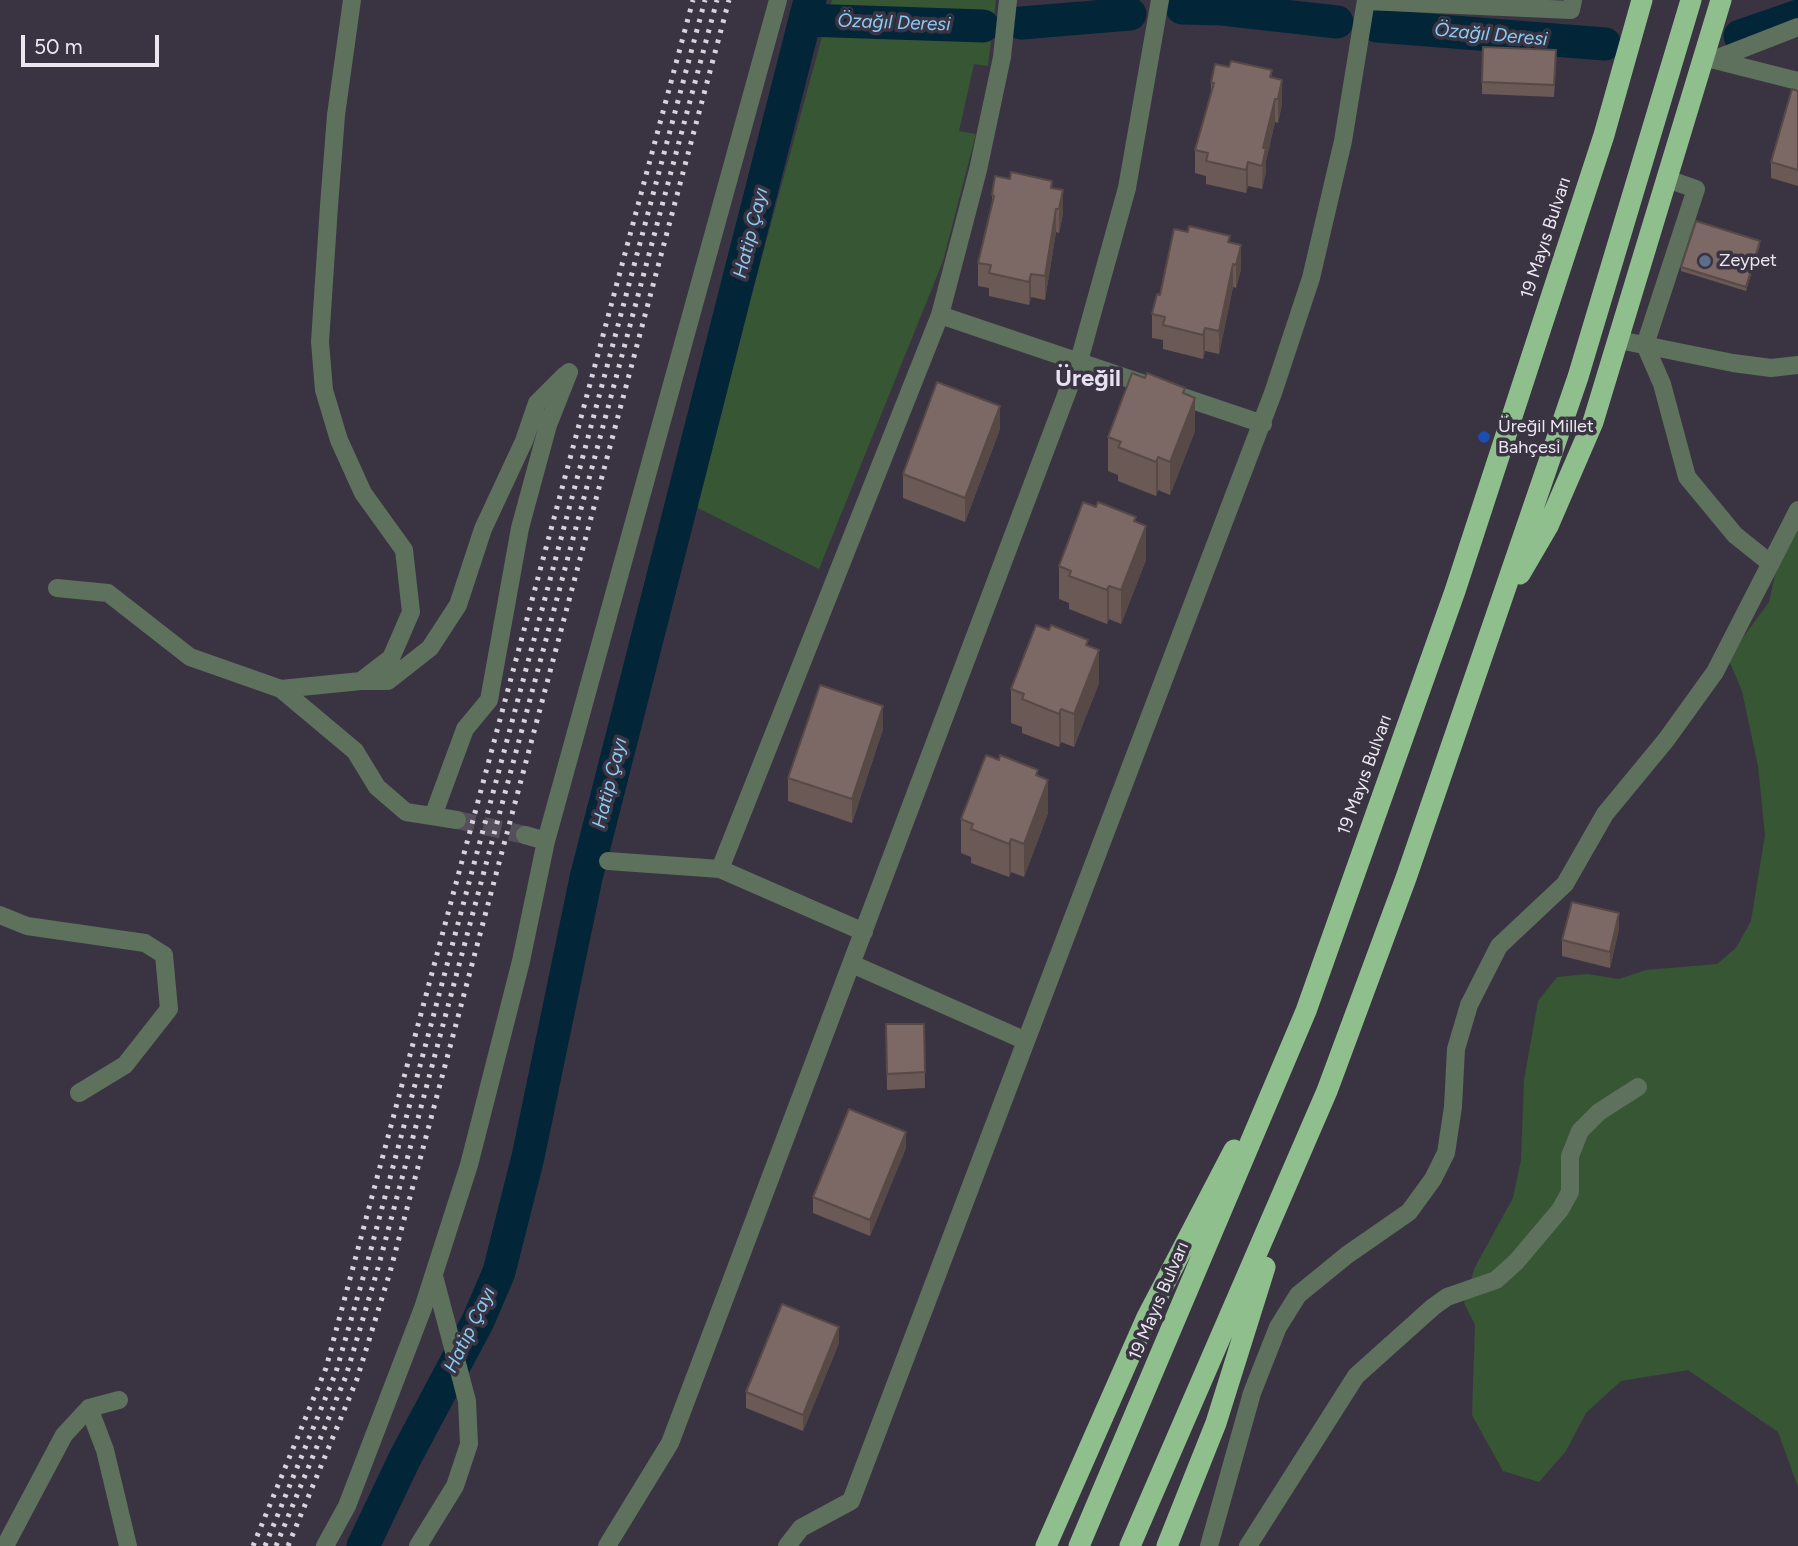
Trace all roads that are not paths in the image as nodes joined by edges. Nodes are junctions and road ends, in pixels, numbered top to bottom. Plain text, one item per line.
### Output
1 (352, 0) edge
2 (778, 0) edge
3 (1008, 0) edge
4 (1160, 0) edge
5 (1573, 0) edge
6 (1642, 0) edge
7 (1691, 0) edge
8 (1721, 0) edge
9 (1366, 1) edge
10 (1798, 27) edge
11 (1708, 59) junction
12 (1798, 81) edge
13 (1659, 106) junction
14 (1675, 151) junction
15 (1667, 179) junction
16 (940, 315) junction
17 (1619, 340) junction
18 (1645, 345) junction
19 (1079, 361) junction
20 (1798, 365) edge
21 (1263, 424) junction
22 (1798, 510) edge
23 (1770, 563) junction
24 (57, 588) dead end
25 (1495, 619) junction
26 (361, 681) junction
27 (281, 689) junction
28 (433, 816) junction
29 (457, 820) tunnel mouth
30 (526, 835) tunnel mouth
31 (546, 841) junction
32 (608, 861) dead end
33 (720, 869) junction
34 (0, 915) edge
35 (864, 932) junction
36 (852, 964) junction
37 (1306, 1011) junction
38 (1026, 1041) junction
39 (1638, 1087) dead end
40 (1326, 1091) junction
41 (79, 1093) dead end
42 (434, 1275) junction
43 (119, 1400) dead end
44 (89, 1408) junction
45 (5, 1546) edge
46 (128, 1546) edge
47 (325, 1546) edge
48 (418, 1546) edge
49 (607, 1546) edge
50 (787, 1546) edge
51 (1046, 1546) edge
52 (1079, 1546) edge
53 (1130, 1546) edge
54 (1167, 1546) edge
55 (1209, 1546) edge
56 (1248, 1546) edge

1 - 26 street
2 - 31 street
3 - 16 street
4 - 19 street
5 - 9 street
6 - 37 highway, 19 Mayıs Bulvarı
7 - 13 highway
8 - 11 highway
9 - 21 street
10 - 11 street
11 - 12 street
11 - 14 highway
13 - 14 highway
13 - 25 highway
14 - 15 highway
15 - 17 highway
15 - 18 street
16 - 19 street
16 - 33 street
17 - 18 street
17 - 25 highway
18 - 20 street
18 - 23 street
19 - 21 street
19 - 35 street
21 - 38 street
22 - 23 street
23 - 55 street
24 - 27 street
25 - 40 highway
26 - 27 street
26 - 28 street
27 - 28 street
28 - 29 street
30 - 31 street
31 - 42 street
32 - 33 street
33 - 35 street
34 - 41 street
35 - 36 street
36 - 38 street
36 - 49 street
37 - 51 highway
37 - 52 highway, 19 Mayıs Bulvarı
38 - 50 street
39 - 56 street
40 - 53 highway
40 - 54 highway
42 - 47 street
42 - 48 street
43 - 44 street
44 - 45 street
44 - 46 street

